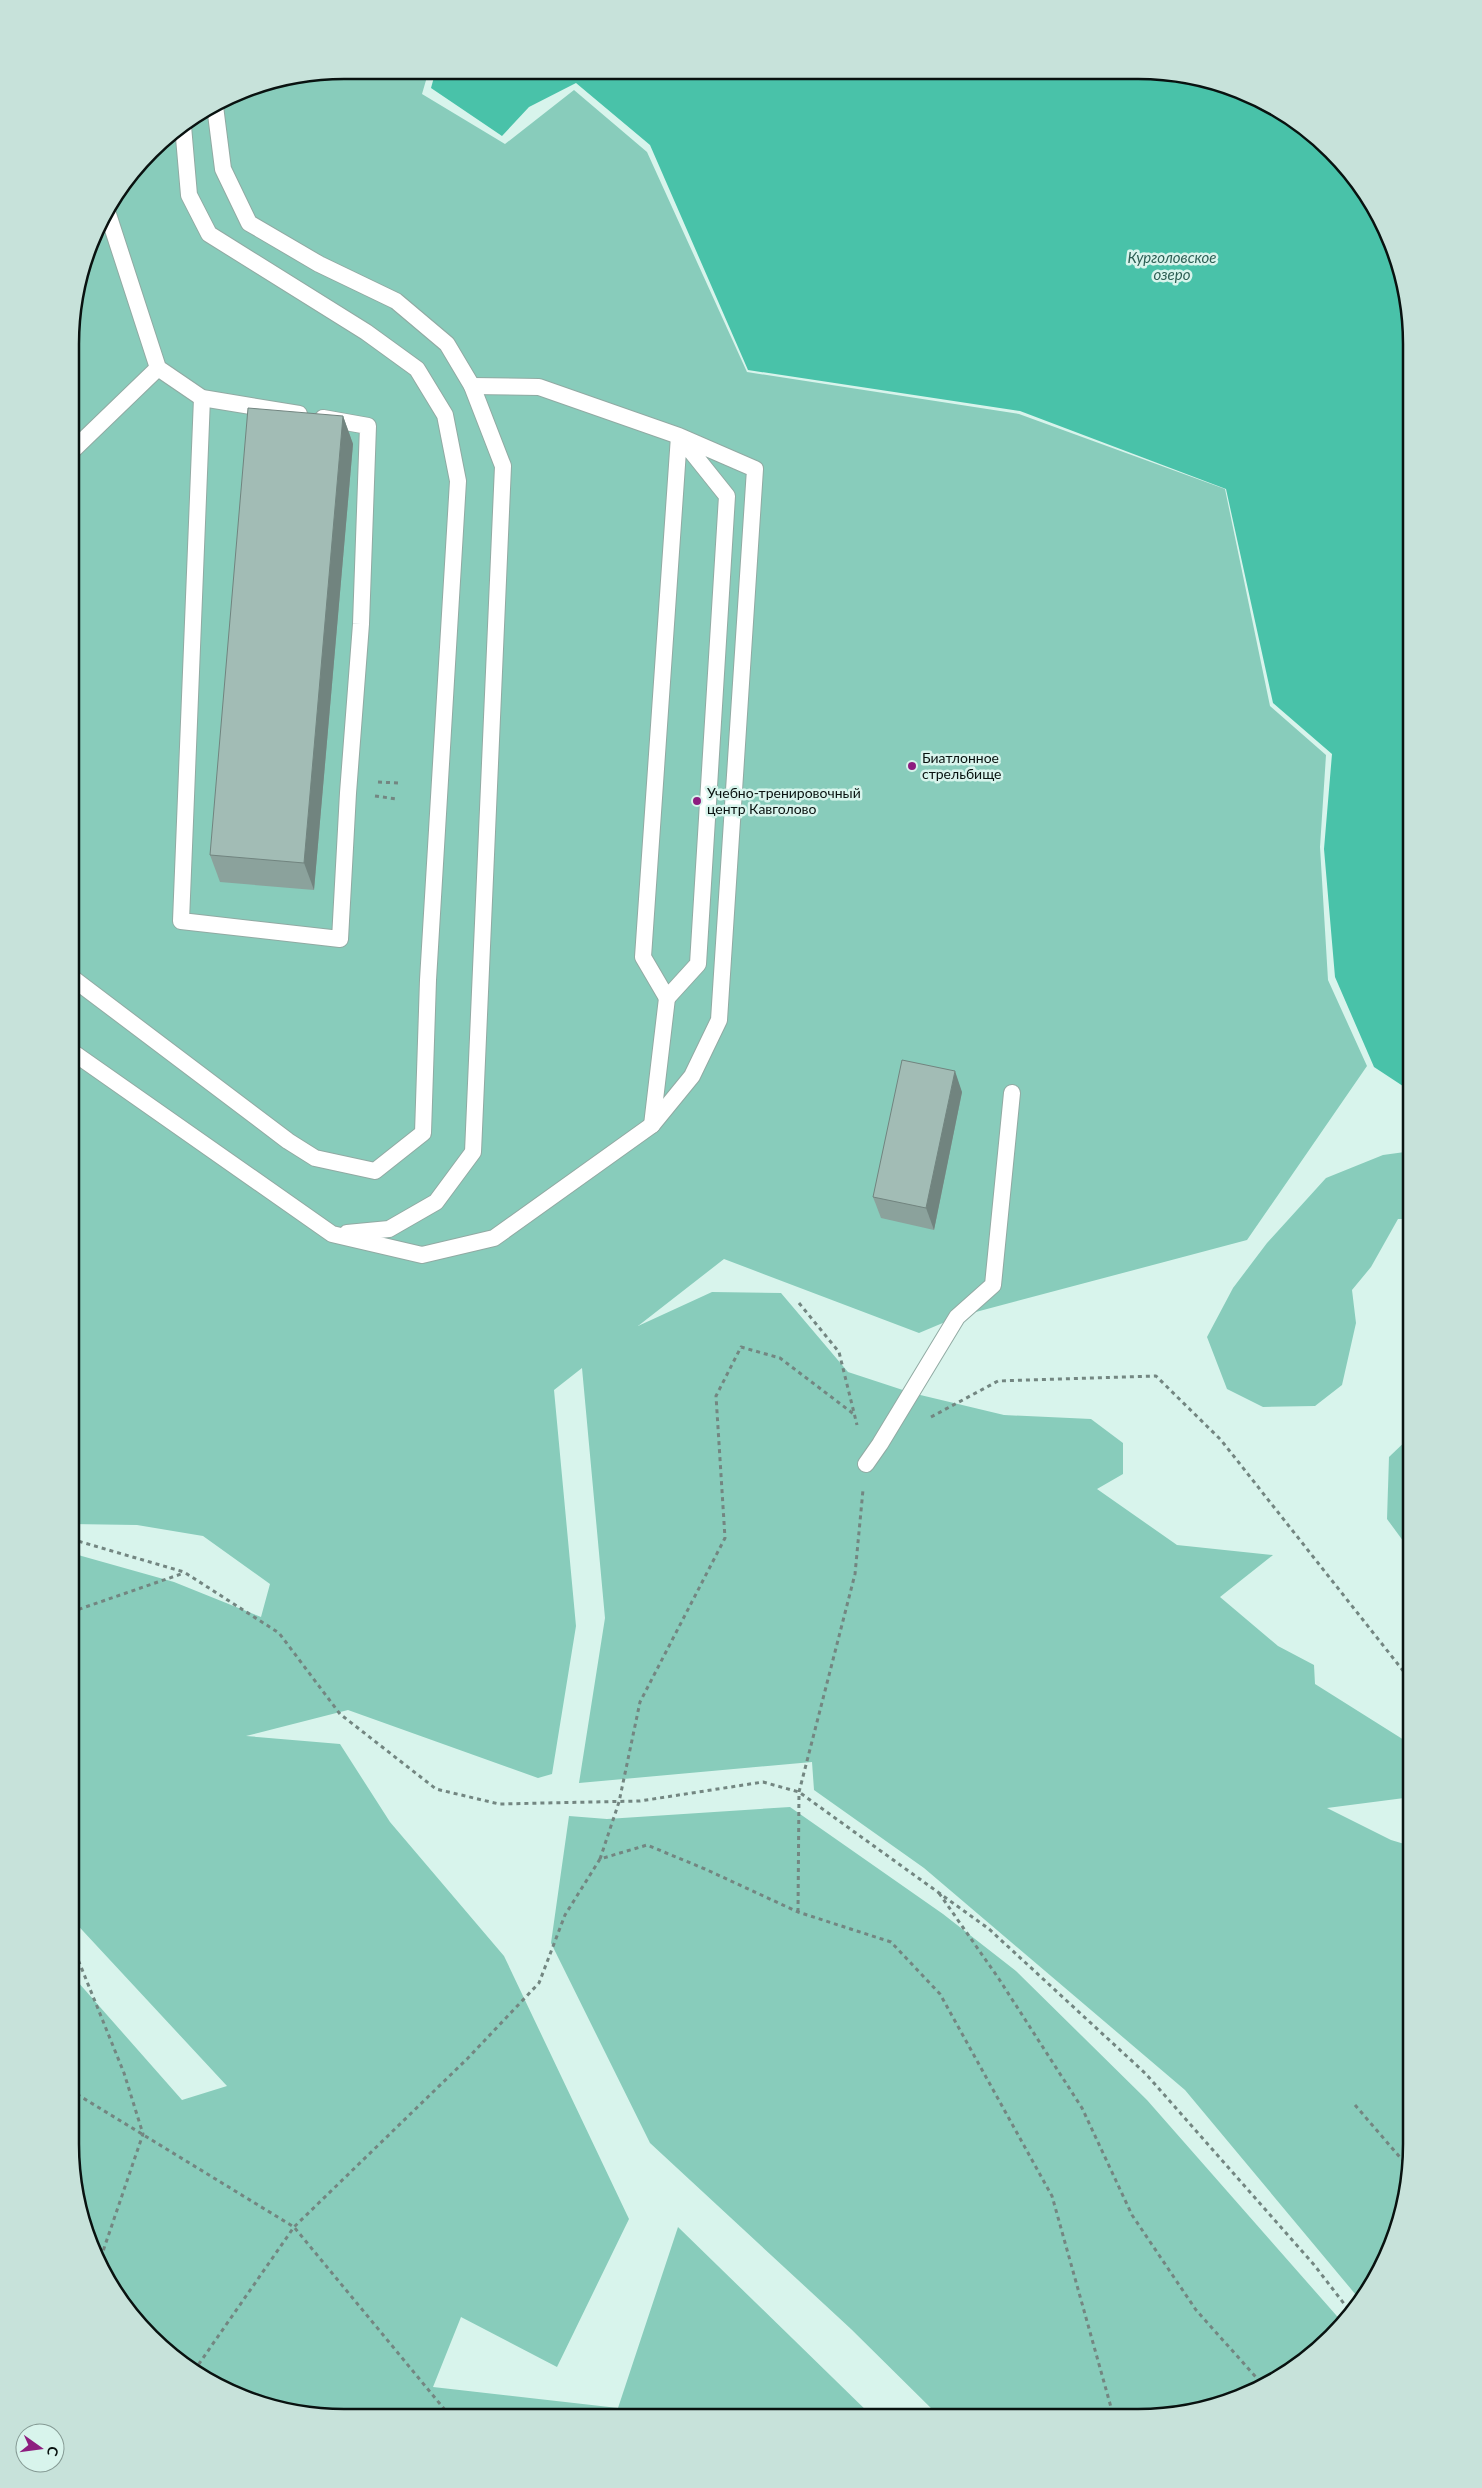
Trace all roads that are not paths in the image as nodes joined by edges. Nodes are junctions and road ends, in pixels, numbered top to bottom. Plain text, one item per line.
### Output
1 (216, 111) edge
2 (184, 132) edge
3 (110, 219) edge
4 (158, 368) junction
5 (472, 386) junction
6 (202, 398) junction
7 (680, 436) junction
8 (79, 445) edge
9 (79, 982) edge
10 (667, 998) junction
11 (79, 1057) edge
12 (1012, 1093) dead end
13 (652, 1125) junction
14 (332, 1234) junction
15 (866, 1464) road end

1 - 5 lane
2 - 9 lane
3 - 4 lane
4 - 6 lane
4 - 8 lane
5 - 7 lane
5 - 14 lane
6 - 6 lane
7 - 10 lane
7 - 10 lane
7 - 13 lane
10 - 13 lane
11 - 14 lane
12 - 15 lane
13 - 14 lane

